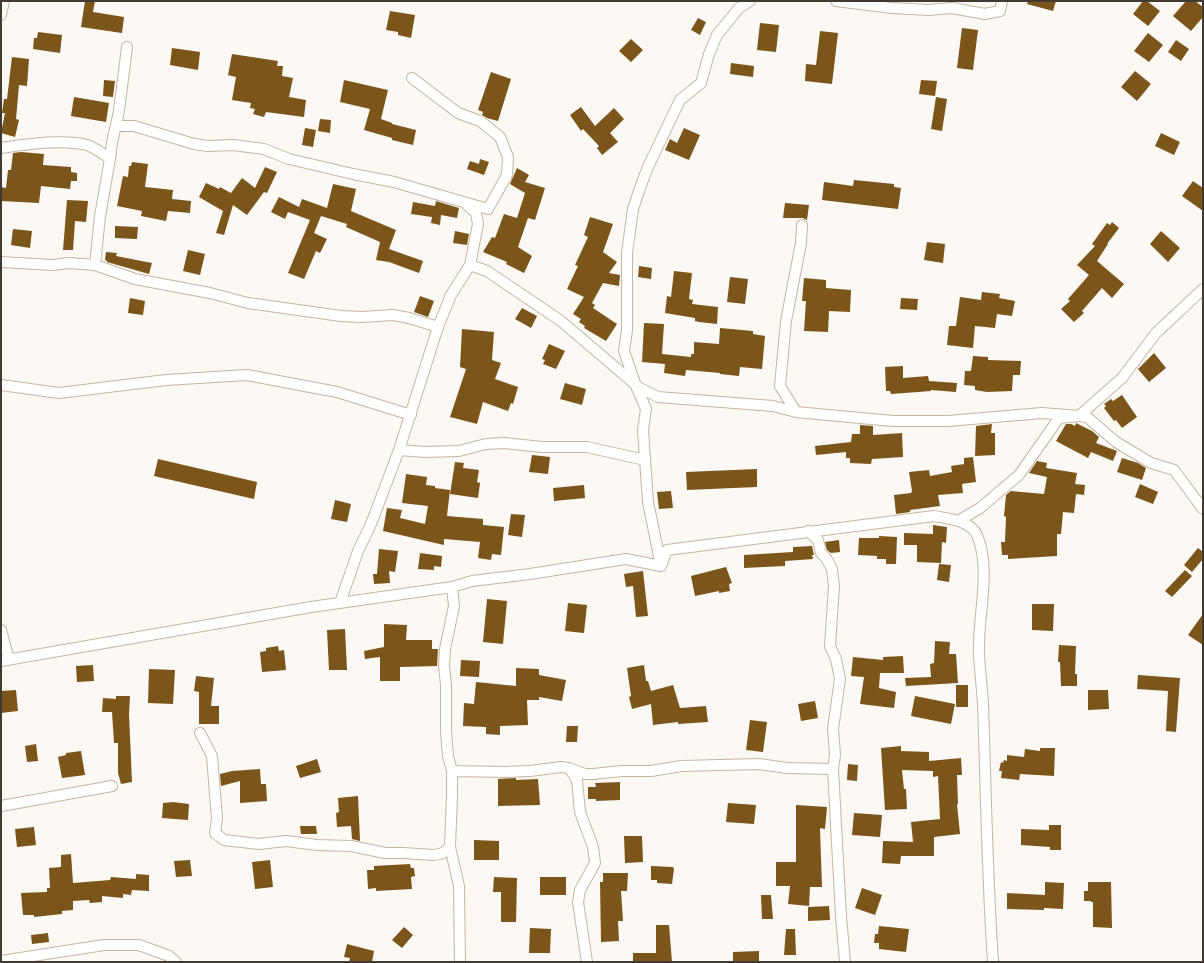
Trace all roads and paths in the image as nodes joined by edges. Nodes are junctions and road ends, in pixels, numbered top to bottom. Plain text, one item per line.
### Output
1 (4, 1) edge
2 (750, 1) edge
3 (836, 1) edge
4 (1002, 1) edge
5 (1, 15) edge
6 (127, 47) dead end
7 (412, 78) dead end
8 (116, 126) junction
9 (1, 148) edge
10 (110, 159) junction
11 (460, 200) junction
12 (802, 225) dead end
13 (1, 262) edge
14 (470, 265) junction
15 (95, 266) junction
16 (1203, 289) edge
17 (438, 327) junction
18 (1, 385) edge
19 (636, 386) junction
20 (796, 412) junction
21 (411, 415) junction
22 (1079, 416) junction
23 (399, 450) junction
24 (645, 460) junction
25 (1203, 509) edge
26 (958, 521) junction
27 (808, 531) junction
28 (661, 566) junction
29 (452, 587) junction
30 (340, 603) junction
31 (1, 630) edge
32 (5, 660) edge
33 (200, 733) dead end
34 (568, 768) junction
35 (833, 769) junction
36 (452, 771) junction
37 (112, 786) dead end
38 (1, 806) edge
39 (450, 847) junction
40 (1, 962) edge
41 (176, 962) edge
42 (460, 962) edge
43 (586, 962) edge
44 (845, 962) edge
45 (992, 962) edge

1 - 5 street
2 - 19 street
3 - 4 street
6 - 8 street
7 - 11 street
8 - 10 street
8 - 11 street
9 - 10 street
10 - 15 street
11 - 14 street
12 - 20 street
13 - 15 street
14 - 17 street
14 - 19 street
15 - 17 street
16 - 22 street
17 - 21 street
18 - 21 street
19 - 20 street
19 - 24 street
20 - 22 street
21 - 23 street
22 - 25 street
22 - 26 street
23 - 24 street
23 - 30 street
24 - 28 street
26 - 27 street
26 - 45 street
27 - 28 street
27 - 35 street
28 - 29 street
29 - 30 street
29 - 36 street
30 - 32 street
31 - 32 street
33 - 39 street
34 - 35 street
34 - 36 street
34 - 43 street
35 - 44 street
36 - 39 street
37 - 38 street
39 - 42 street
40 - 41 street

